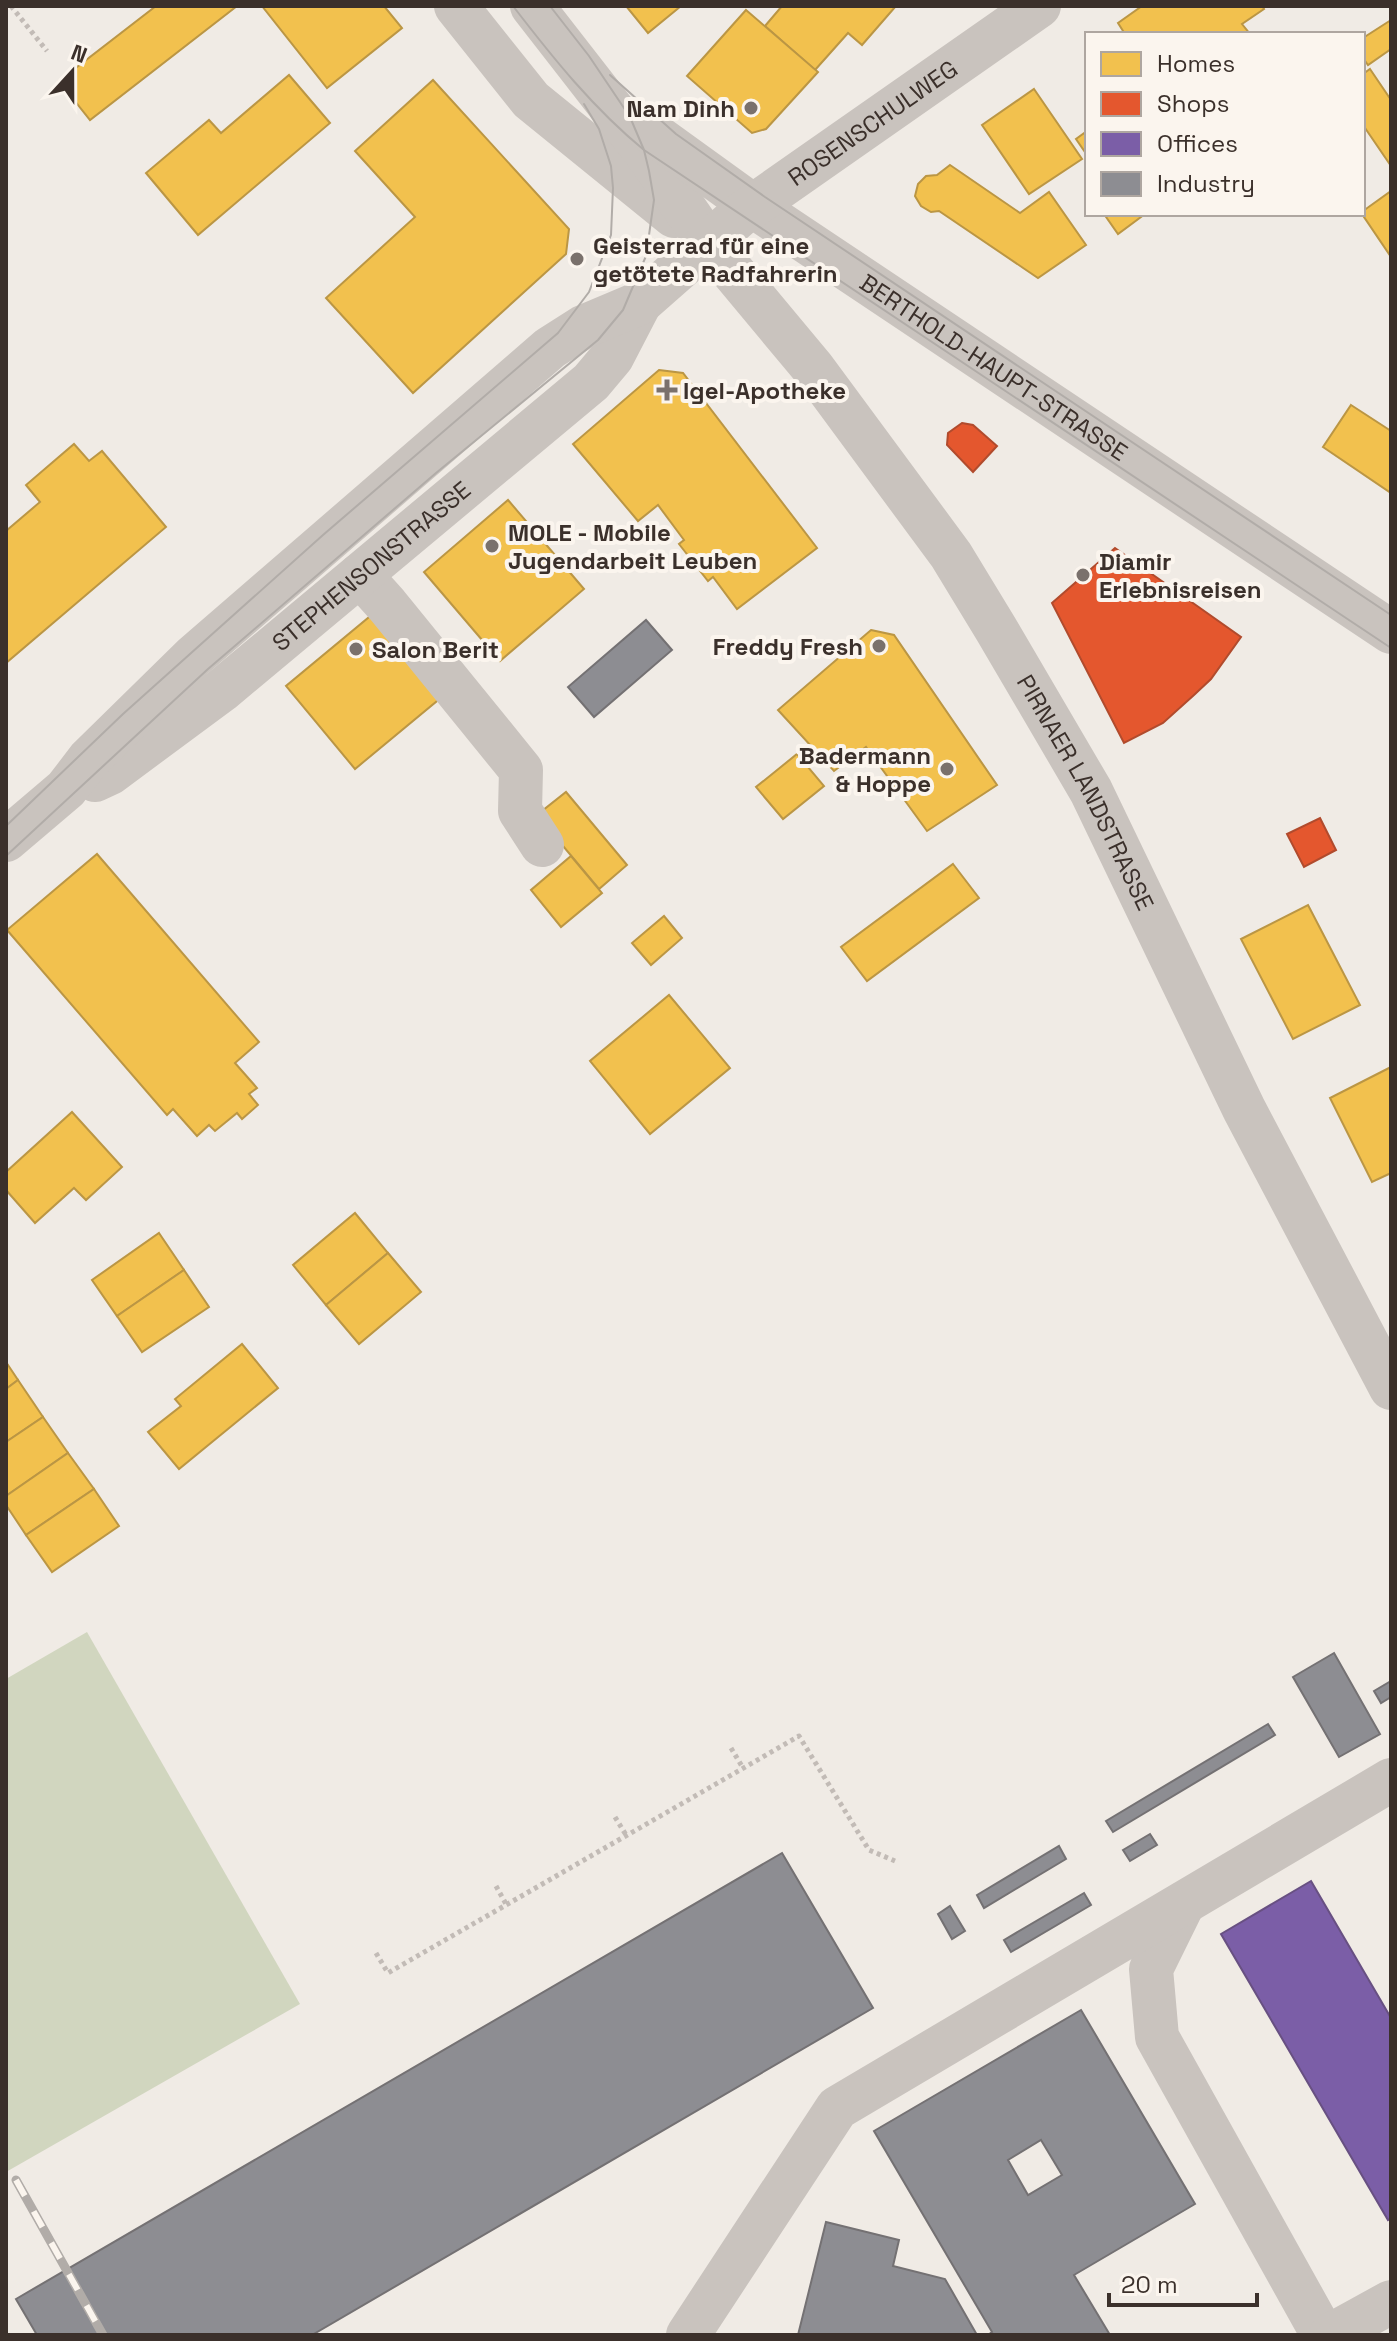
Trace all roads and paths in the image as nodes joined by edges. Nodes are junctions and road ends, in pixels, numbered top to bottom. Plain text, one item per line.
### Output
1 (11, 6) edge
2 (456, 6) edge
3 (532, 6) edge
4 (1039, 6) edge
5 (47, 51) dead end
6 (601, 95) junction
7 (753, 206) junction
8 (708, 242) junction
9 (640, 303) junction
10 (360, 575) junction
11 (1391, 632) edge
12 (66, 789) junction
13 (6, 840) edge
14 (542, 845) dead end
15 (1391, 1388) edge
16 (731, 1748) dead end
17 (743, 1768) junction
18 (1391, 1780) edge
19 (615, 1817) dead end
20 (626, 1835) junction
21 (895, 1861) dead end
22 (496, 1886) dead end
23 (506, 1904) junction
24 (1183, 1904) junction
25 (376, 1953) dead end
26 (1391, 2302) edge
27 (688, 2335) edge
28 (1323, 2335) edge
29 (1331, 2335) edge

1 - 5 path
2 - 8 street, PIRNAER LANDSTRASSE
3 - 6 street, PIRNAER LANDSTRASSE
4 - 7 street, ROSENSCHULWEG
6 - 7 street, BERTHOLD-HAUPT-STRASSE
6 - 8 street, PIRNAER LANDSTRASSE
7 - 8 street, ROSENSCHULWEG
7 - 11 street, BERTHOLD-HAUPT-STRASSE
8 - 9 street, STEPHENSONSTRASSE
8 - 15 street, PIRNAER LANDSTRASSE
9 - 10 street, STEPHENSONSTRASSE
9 - 12 street, STEPHENSONSTRASSE
10 - 12 street, STEPHENSONSTRASSE
10 - 14 street
12 - 13 street, STEPHENSONSTRASSE
16 - 17 path
17 - 20 path
17 - 21 path
18 - 24 street
19 - 20 path
20 - 23 path
22 - 23 path
23 - 25 path
24 - 27 street
24 - 28 street
26 - 29 street

